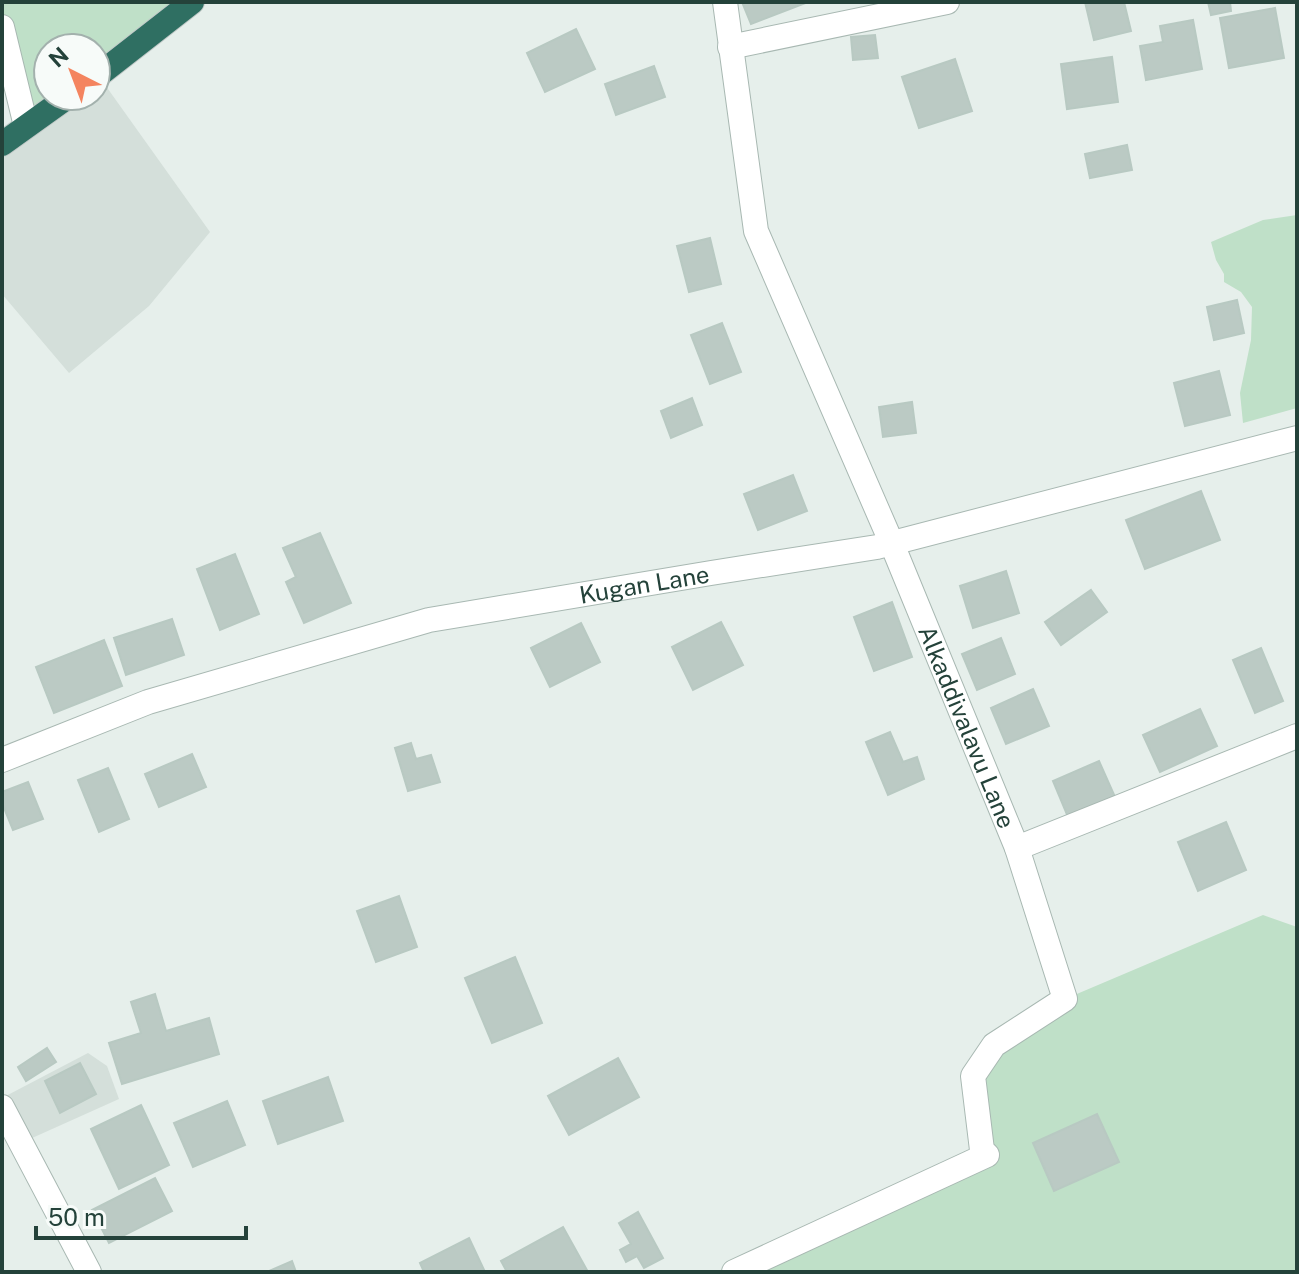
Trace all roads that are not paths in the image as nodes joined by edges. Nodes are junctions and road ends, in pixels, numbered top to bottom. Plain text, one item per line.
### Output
1 (192, 2) edge
2 (725, 2) edge
3 (947, 2) edge
4 (2, 27) edge
5 (730, 47) junction
6 (112, 64) edge
7 (46, 112) edge
8 (26, 126) junction
9 (2, 144) edge
10 (1297, 438) edge
11 (892, 544) junction
12 (1297, 736) edge
13 (2, 760) edge
14 (1017, 848) junction
15 (2, 1107) edge
16 (89, 1272) edge
17 (734, 1272) edge

1 - 6 highway
2 - 5 street, Alkaddivalavu Lane
3 - 5 street
4 - 8 street
5 - 11 street, Alkaddivalavu Lane
7 - 8 highway
8 - 9 highway
10 - 11 street, Kugan Lane
11 - 13 street, Kugan Lane
11 - 14 street, Alkaddivalavu Lane
12 - 14 street
14 - 17 street, Alkaddivalavu Lane
15 - 16 street

